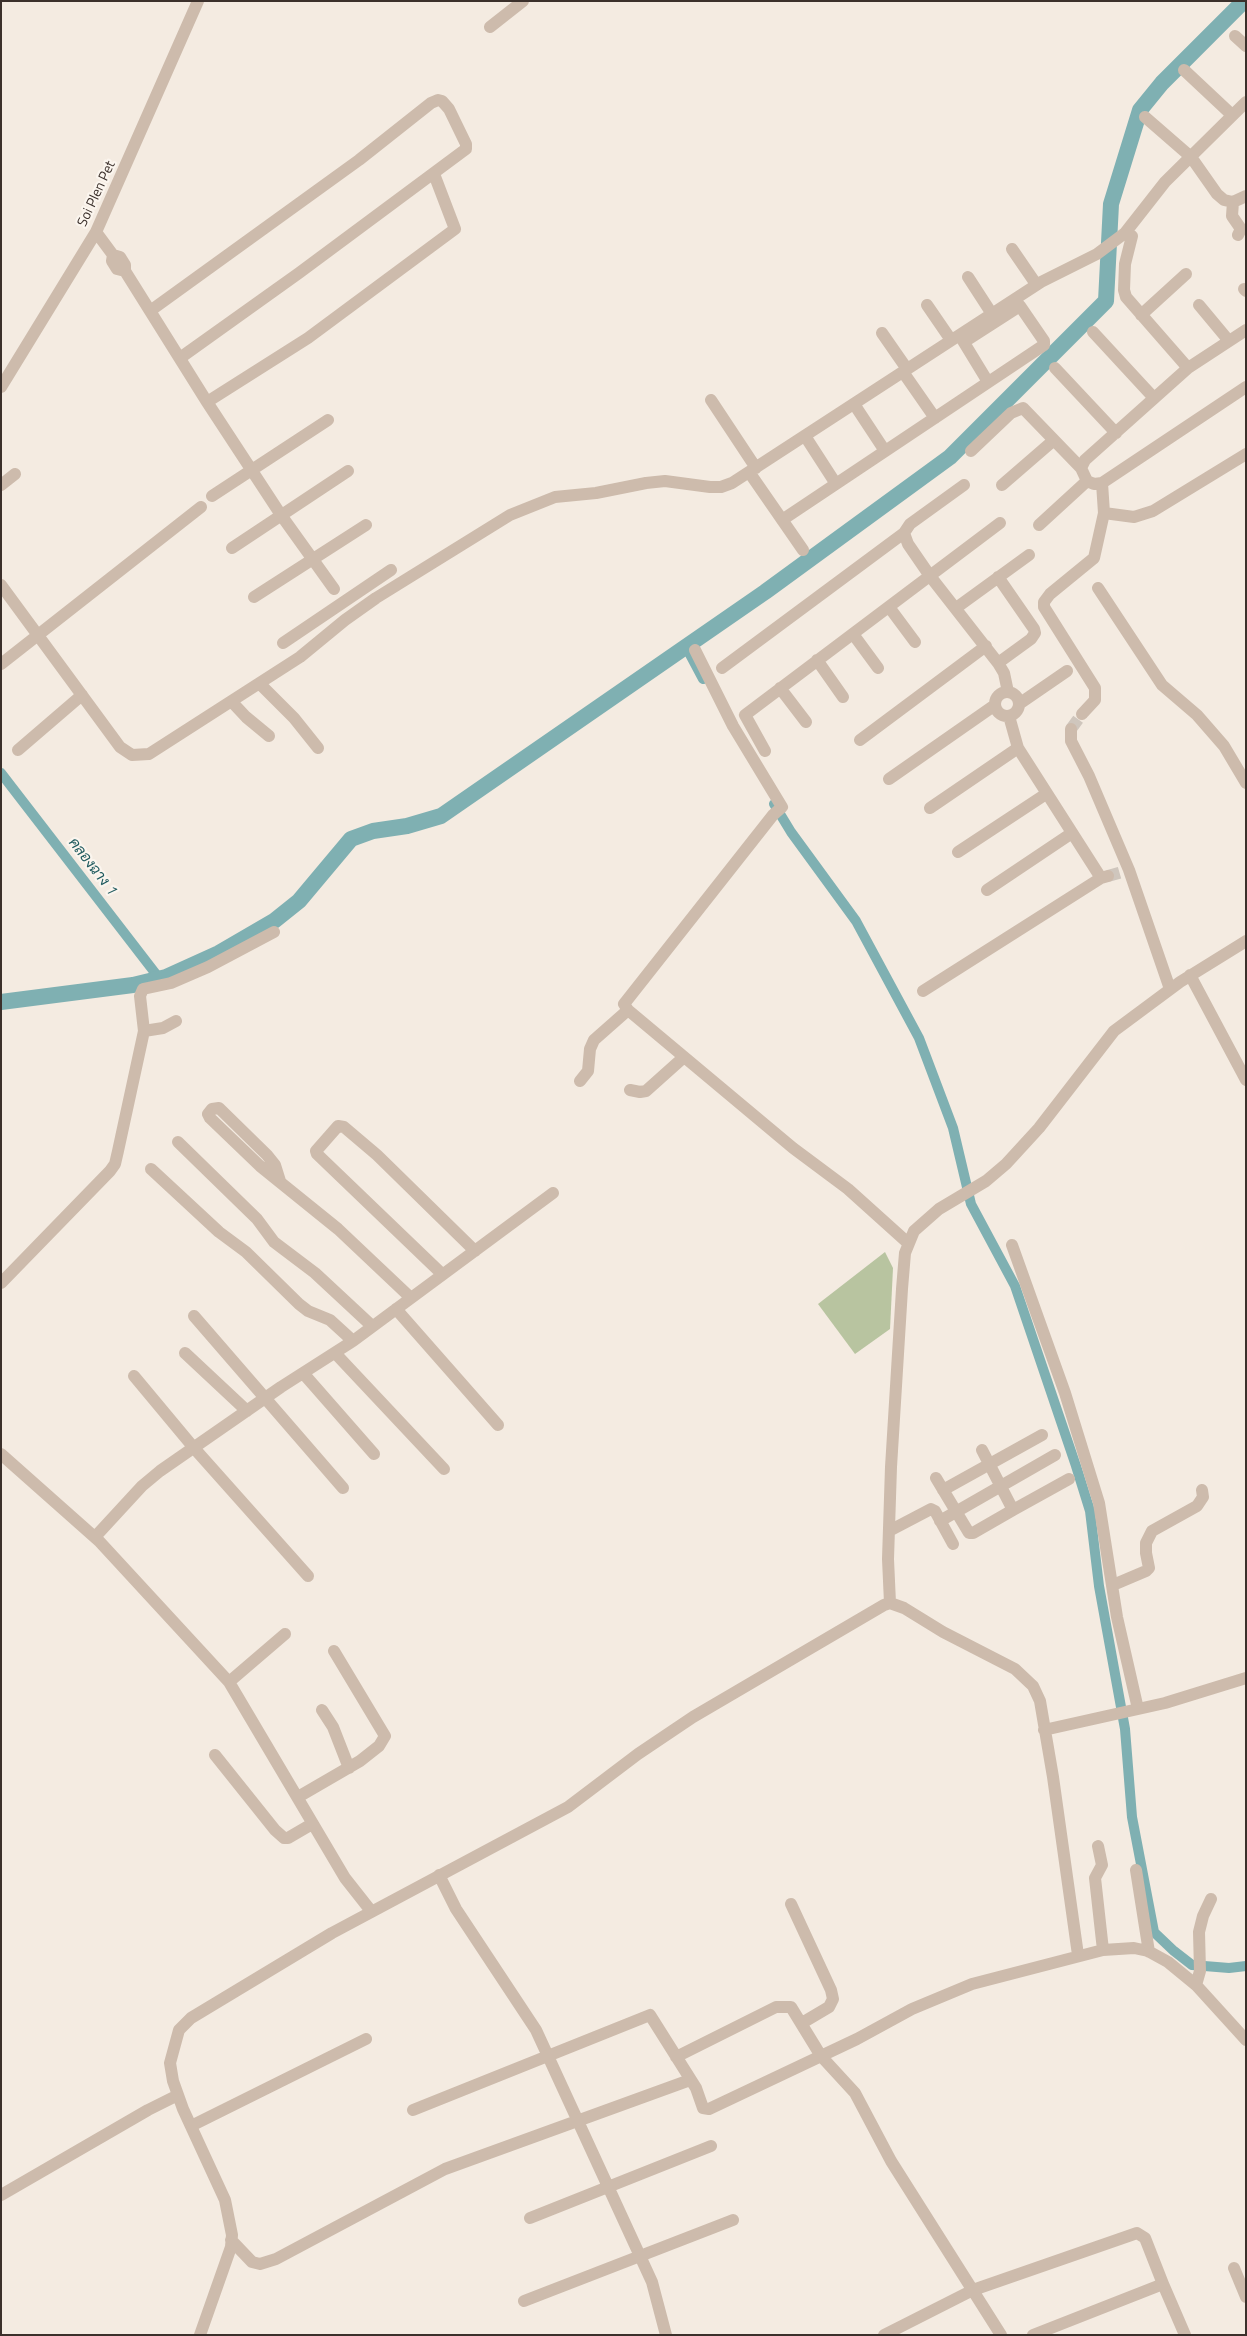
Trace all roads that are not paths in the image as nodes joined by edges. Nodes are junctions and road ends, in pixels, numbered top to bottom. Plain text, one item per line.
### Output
1 (198, 1) edge
2 (523, 1) edge
3 (490, 27) dead end
4 (1235, 36) dead end
5 (1246, 46) edge
6 (1184, 70) dead end
7 (1246, 102) edge
8 (1232, 115) junction
9 (1145, 117) dead end
10 (1191, 157) junction
11 (434, 174) junction
12 (1246, 196) edge
13 (1234, 202) junction
14 (96, 232) junction
15 (1129, 234) junction
16 (1238, 235) dead end
17 (1012, 248) dead end
18 (1186, 274) dead end
19 (968, 277) dead end
20 (1036, 284) junction
21 (927, 305) dead end
22 (1199, 305) dead end
23 (150, 311) junction
24 (992, 314) junction
25 (1141, 315) junction
26 (1246, 330) edge
27 (1092, 332) dead end
28 (882, 333) dead end
29 (958, 339) junction
30 (1229, 341) junction
31 (180, 358) junction
32 (1055, 368) dead end
33 (1188, 368) junction
34 (905, 370) junction
35 (988, 382) junction
36 (1246, 387) edge
37 (1, 388) edge
38 (1154, 398) junction
39 (711, 400) dead end
40 (207, 402) junction
41 (854, 404) junction
42 (935, 418) junction
43 (328, 420) dead end
44 (1116, 433) junction
45 (805, 436) junction
46 (1054, 440) junction
47 (885, 451) junction
48 (971, 451) dead end
49 (1246, 454) edge
50 (1081, 468) junction
51 (252, 469) junction
52 (753, 470) junction
53 (348, 471) dead end
54 (15, 474) dead end
55 (1088, 481) junction
56 (1102, 483) junction
57 (836, 484) junction
58 (1, 485) edge
59 (964, 485) dead end
60 (1002, 485) dead end
61 (212, 496) dead end
62 (201, 507) dead end
63 (1104, 513) junction
64 (281, 515) junction
65 (782, 520) junction
66 (1000, 523) dead end
67 (366, 525) dead end
68 (1039, 525) dead end
69 (904, 533) junction
70 (232, 548) dead end
71 (803, 550) dead end
72 (1029, 555) dead end
73 (312, 559) junction
74 (391, 570) dead end
75 (930, 576) junction
76 (998, 577) junction
77 (1, 585) edge
78 (1098, 588) dead end
79 (334, 590) dead end
80 (254, 597) dead end
81 (342, 601) junction
82 (889, 607) junction
83 (956, 608) junction
84 (352, 615) junction
85 (853, 634) junction
86 (38, 635) junction
87 (915, 642) dead end
88 (283, 643) dead end
89 (986, 646) junction
90 (695, 650) dead end
91 (817, 660) junction
92 (998, 663) junction
93 (1, 664) edge
94 (722, 668) dead end
95 (878, 668) dead end
96 (1067, 671) dead end
97 (260, 684) junction
98 (780, 688) junction
99 (1008, 692) junction
100 (82, 695) junction
101 (844, 697) dead end
102 (232, 702) junction
103 (995, 704) junction
104 (1019, 704) junction
105 (1082, 714) tunnel mouth
106 (1009, 716) junction
107 (806, 722) dead end
108 (1071, 729) dead end
109 (269, 736) dead end
110 (860, 740) dead end
111 (318, 748) dead end
112 (1018, 748) junction
113 (18, 750) dead end
114 (766, 752) dead end
115 (890, 779) dead end
116 (1246, 783) edge
117 (1046, 794) junction
118 (930, 808) dead end
119 (1072, 833) junction
120 (958, 852) dead end
121 (987, 890) dead end
122 (274, 932) dead end
123 (1246, 940) edge
124 (1193, 982) junction
125 (1170, 989) junction
126 (923, 991) dead end
127 (628, 1010) junction
128 (176, 1021) dead end
129 (144, 1031) junction
130 (684, 1057) junction
131 (1246, 1080) edge
132 (580, 1082) dead end
133 (630, 1090) dead end
134 (178, 1142) dead end
135 (150, 1169) dead end
136 (280, 1181) junction
137 (553, 1193) dead end
138 (908, 1243) junction
139 (1012, 1245) dead end
140 (475, 1251) junction
141 (442, 1274) junction
142 (1, 1283) edge
143 (411, 1298) junction
144 (396, 1309) junction
145 (194, 1316) dead end
146 (372, 1326) junction
147 (353, 1342) junction
148 (185, 1353) dead end
149 (335, 1353) junction
150 (303, 1373) junction
151 (134, 1376) dead end
152 (265, 1398) junction
153 (247, 1411) junction
154 (498, 1425) dead end
155 (1042, 1435) dead end
156 (194, 1448) junction
157 (982, 1450) dead end
158 (1, 1454) edge
159 (374, 1454) dead end
160 (1055, 1455) dead end
161 (988, 1465) junction
162 (444, 1469) dead end
163 (936, 1478) dead end
164 (1069, 1479) dead end
165 (1000, 1487) junction
166 (343, 1488) dead end
167 (943, 1490) junction
168 (1202, 1490) dead end
169 (1013, 1510) junction
170 (956, 1512) junction
171 (940, 1521) junction
172 (889, 1531) junction
173 (95, 1537) junction
174 (953, 1544) dead end
175 (308, 1576) dead end
176 (1113, 1585) junction
177 (890, 1603) junction
178 (285, 1634) dead end
179 (334, 1651) dead end
180 (1246, 1678) edge
181 (226, 1679) junction
182 (322, 1710) dead end
183 (1130, 1711) junction
184 (1044, 1730) junction
185 (214, 1754) dead end
186 (349, 1768) junction
187 (298, 1797) junction
188 (312, 1824) junction
189 (1098, 1846) dead end
190 (1136, 1870) dead end
191 (439, 1875) junction
192 (1211, 1899) dead end
193 (791, 1904) dead end
194 (371, 1911) junction
195 (1103, 1950) junction
196 (1149, 1952) junction
197 (1078, 1954) junction
198 (1196, 1985) junction
199 (802, 2023) junction
200 (366, 2039) dead end
201 (1246, 2040) edge
202 (548, 2054) junction
203 (821, 2056) junction
204 (676, 2057) junction
205 (690, 2080) junction
206 (178, 2095) junction
207 (413, 2110) dead end
208 (578, 2120) junction
209 (191, 2126) junction
210 (711, 2146) dead end
211 (608, 2187) junction
212 (1, 2195) edge
213 (530, 2218) dead end
214 (733, 2220) dead end
215 (231, 2240) junction
216 (641, 2256) junction
217 (1234, 2268) dead end
218 (1163, 2284) junction
219 (973, 2290) junction
220 (1246, 2297) edge
221 (524, 2301) dead end
222 (200, 2335) edge
223 (666, 2335) edge
224 (884, 2335) edge
225 (1001, 2335) edge
226 (1032, 2335) edge
227 (1185, 2335) edge

1 - 14 street, Soi Plen Pet
2 - 3 street
4 - 5 street
6 - 8 street
7 - 8 street
8 - 10 street
9 - 10 street
10 - 13 street
10 - 15 street
11 - 23 street
11 - 31 street
11 - 40 street
12 - 13 street
13 - 16 street
14 - 23 street
14 - 37 street, Soi Plen Pet
15 - 20 street
15 - 25 street
17 - 20 street
18 - 25 street
19 - 24 street
20 - 24 street
21 - 29 street
22 - 30 street
23 - 31 street
24 - 29 street
25 - 33 street
26 - 30 street
27 - 38 street
28 - 34 street
29 - 34 street
29 - 35 street
29 - 35 street
30 - 33 street
31 - 40 street
32 - 44 street
33 - 38 street
34 - 41 street
34 - 42 street
35 - 42 street
36 - 56 street
38 - 44 street
39 - 52 street
40 - 51 street
41 - 45 street
41 - 47 street
42 - 47 street
43 - 51 street
44 - 50 street
45 - 52 street
45 - 57 street
46 - 48 street
46 - 50 street
46 - 60 street
47 - 57 street
49 - 63 street
50 - 55 street
51 - 61 street
51 - 64 street
52 - 65 street
52 - 84 street
53 - 64 street
54 - 58 street
55 - 56 street
55 - 68 street
56 - 63 street
57 - 65 street
59 - 69 street
62 - 86 street
63 - 105 street
64 - 70 street
64 - 73 street
65 - 71 street
66 - 75 street
67 - 73 street
69 - 75 street
69 - 94 street
72 - 76 street
73 - 79 street
73 - 80 street
74 - 81 street
75 - 82 street
75 - 83 street
76 - 83 street
76 - 92 street
77 - 86 street
78 - 116 street
81 - 84 street
81 - 88 street
82 - 85 street
82 - 87 street
83 - 89 street
84 - 97 street
85 - 91 street
85 - 95 street
86 - 93 street
86 - 100 street
89 - 92 street
89 - 110 street
90 - 127 street
91 - 98 street
91 - 101 street
92 - 99 street
96 - 104 street
97 - 102 street
97 - 111 street
98 - 107 street
98 - 114 street
99 - 103 street
99 - 104 street
100 - 102 street
100 - 113 street
102 - 109 street
103 - 106 street
103 - 115 street
104 - 106 street
106 - 112 street
108 - 125 street
112 - 117 street
112 - 118 street
117 - 119 street
117 - 120 street
119 - 121 street
119 - 126 street
122 - 129 street
123 - 124 street
124 - 125 street
124 - 131 street
125 - 138 street
127 - 130 street
127 - 132 street
128 - 129 street
129 - 142 street
130 - 133 street
130 - 138 street
134 - 146 street
135 - 147 street
136 - 136 street
136 - 143 street
137 - 140 street
138 - 172 street
139 - 176 street
140 - 141 street
140 - 141 street
141 - 143 street
143 - 144 street
144 - 146 street
144 - 154 street
145 - 152 street
146 - 147 street
147 - 149 street
148 - 153 street
149 - 150 street
149 - 162 street
150 - 152 street
150 - 159 street
151 - 156 street
152 - 153 street
152 - 166 street
153 - 156 street
155 - 161 street
156 - 173 street
156 - 175 street
157 - 161 street
158 - 173 street
160 - 165 street
161 - 165 street
161 - 167 street
163 - 167 street
164 - 169 street
165 - 169 street
165 - 170 street
167 - 170 street
168 - 176 street
169 - 170 street
170 - 171 street
171 - 172 street
171 - 174 street
172 - 177 street
173 - 181 street
176 - 183 street
177 - 184 street
177 - 191 street
178 - 181 street
179 - 186 street
180 - 183 street
181 - 187 street
182 - 186 street
183 - 184 street
184 - 197 street
185 - 188 street
186 - 187 street
187 - 188 street
188 - 194 street
189 - 195 street
190 - 196 street
191 - 194 street
191 - 202 street
192 - 198 street
193 - 199 street
194 - 206 street
195 - 196 street
195 - 197 street
196 - 198 street
197 - 203 street
198 - 201 street
199 - 203 street
199 - 204 street
200 - 209 street
202 - 204 street
202 - 207 street
202 - 208 street
203 - 205 street
203 - 219 street
204 - 205 street
205 - 208 street
206 - 209 street
206 - 212 street
208 - 211 street
208 - 215 street
209 - 215 street
210 - 211 street
211 - 213 street
211 - 216 street
214 - 216 street
215 - 222 street
216 - 221 street
216 - 223 street
217 - 220 street
218 - 219 street
218 - 226 street
218 - 227 street
219 - 224 street
219 - 225 street

